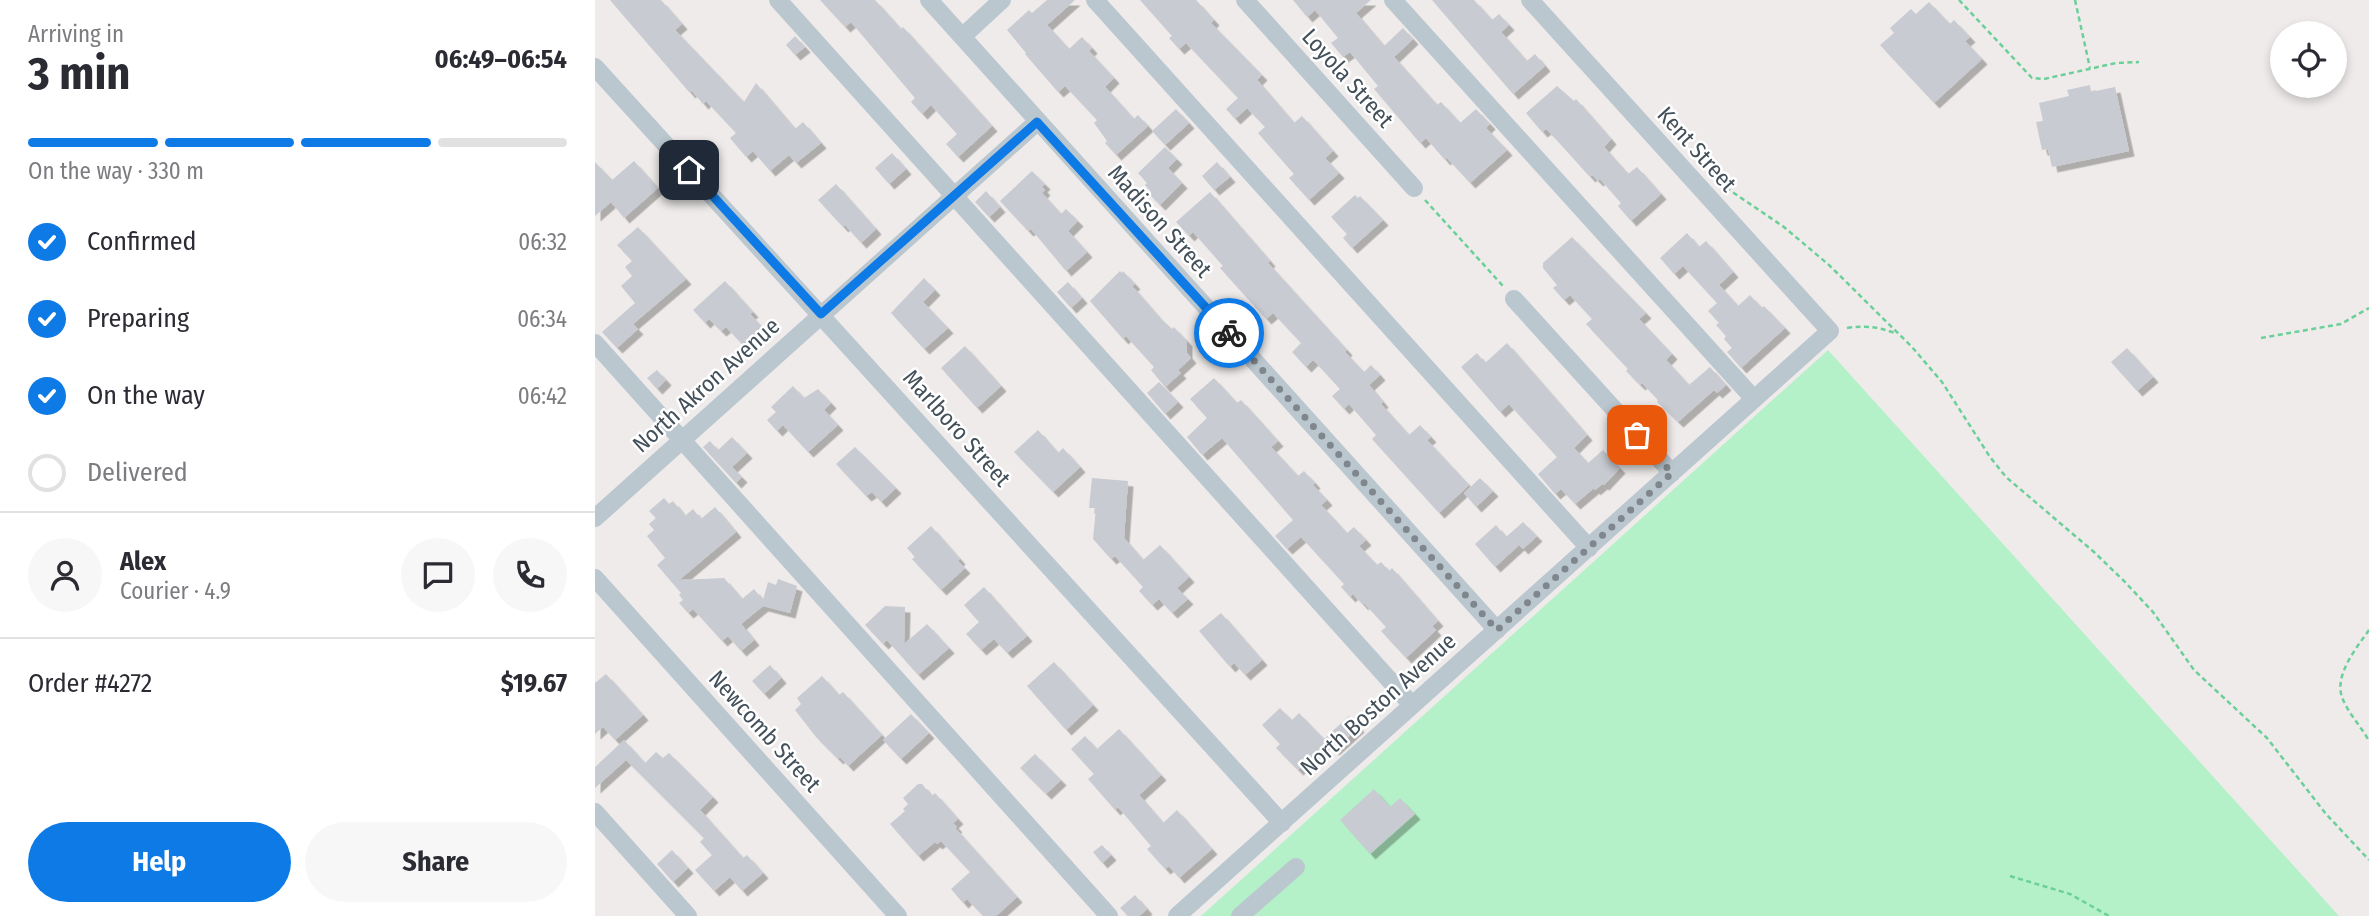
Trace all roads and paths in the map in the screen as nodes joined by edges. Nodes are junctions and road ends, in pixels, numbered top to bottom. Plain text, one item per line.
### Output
1 (778, 0) edge
2 (929, 0) edge
3 (1002, 0) edge
4 (1095, 0) edge
5 (1245, 0) edge
6 (1393, 0) edge
7 (1530, 0) edge
8 (1959, 0) edge
9 (2075, 0) edge
10 (962, 37) junction
11 (2139, 62) dead end
12 (595, 67) edge
13 (2090, 68) junction
14 (1037, 122) junction
15 (1719, 183) dead end
16 (1415, 188) joint
17 (953, 197) junction
18 (1514, 299) joint
19 (2369, 307) edge
20 (821, 314) junction
21 (1830, 331) junction
22 (1898, 334) junction
23 (2261, 338) dead end
24 (595, 344) edge
25 (1754, 399) junction
26 (682, 439) junction
27 (1672, 473) junction
28 (595, 518) edge
29 (1590, 548) junction
30 (595, 578) edge
31 (1497, 630) junction
32 (2369, 630) edge
33 (1412, 705) junction
34 (2369, 741) edge
35 (595, 812) edge
36 (1282, 823) junction
37 (2369, 860) edge
38 (1296, 867) dead end
39 (2010, 876) dead end
40 (688, 916) edge
41 (898, 916) edge
42 (1109, 916) edge
43 (1177, 916) edge
44 (1240, 916) edge
45 (2109, 916) edge

1 - 17 street
2 - 10 street, Madison Street
3 - 10 street
4 - 29 street
5 - 16 street, Loyola Street
6 - 25 street
7 - 21 street, Kent Street
8 - 13 path
9 - 13 path
10 - 14 street, Madison Street
11 - 13 path
12 - 20 street, Marlboro Street
14 - 17 street, North Akron Avenue
14 - 31 street, Madison Street
15 - 22 path
16 - 18 path
17 - 20 street, North Akron Avenue
17 - 33 street
18 - 27 street
19 - 23 path
20 - 26 street, North Akron Avenue
20 - 36 street, Marlboro Street
21 - 22 path
21 - 25 street, North Boston Avenue
22 - 37 path
24 - 26 street
25 - 27 street, North Boston Avenue
26 - 28 street, North Akron Avenue
26 - 42 street
27 - 29 street, North Boston Avenue
29 - 31 street, North Boston Avenue
30 - 41 street, Newcomb Street
31 - 33 street, North Boston Avenue
32 - 34 path
33 - 36 street, North Boston Avenue
35 - 40 street
36 - 43 street, North Boston Avenue
38 - 44 street
39 - 45 path

